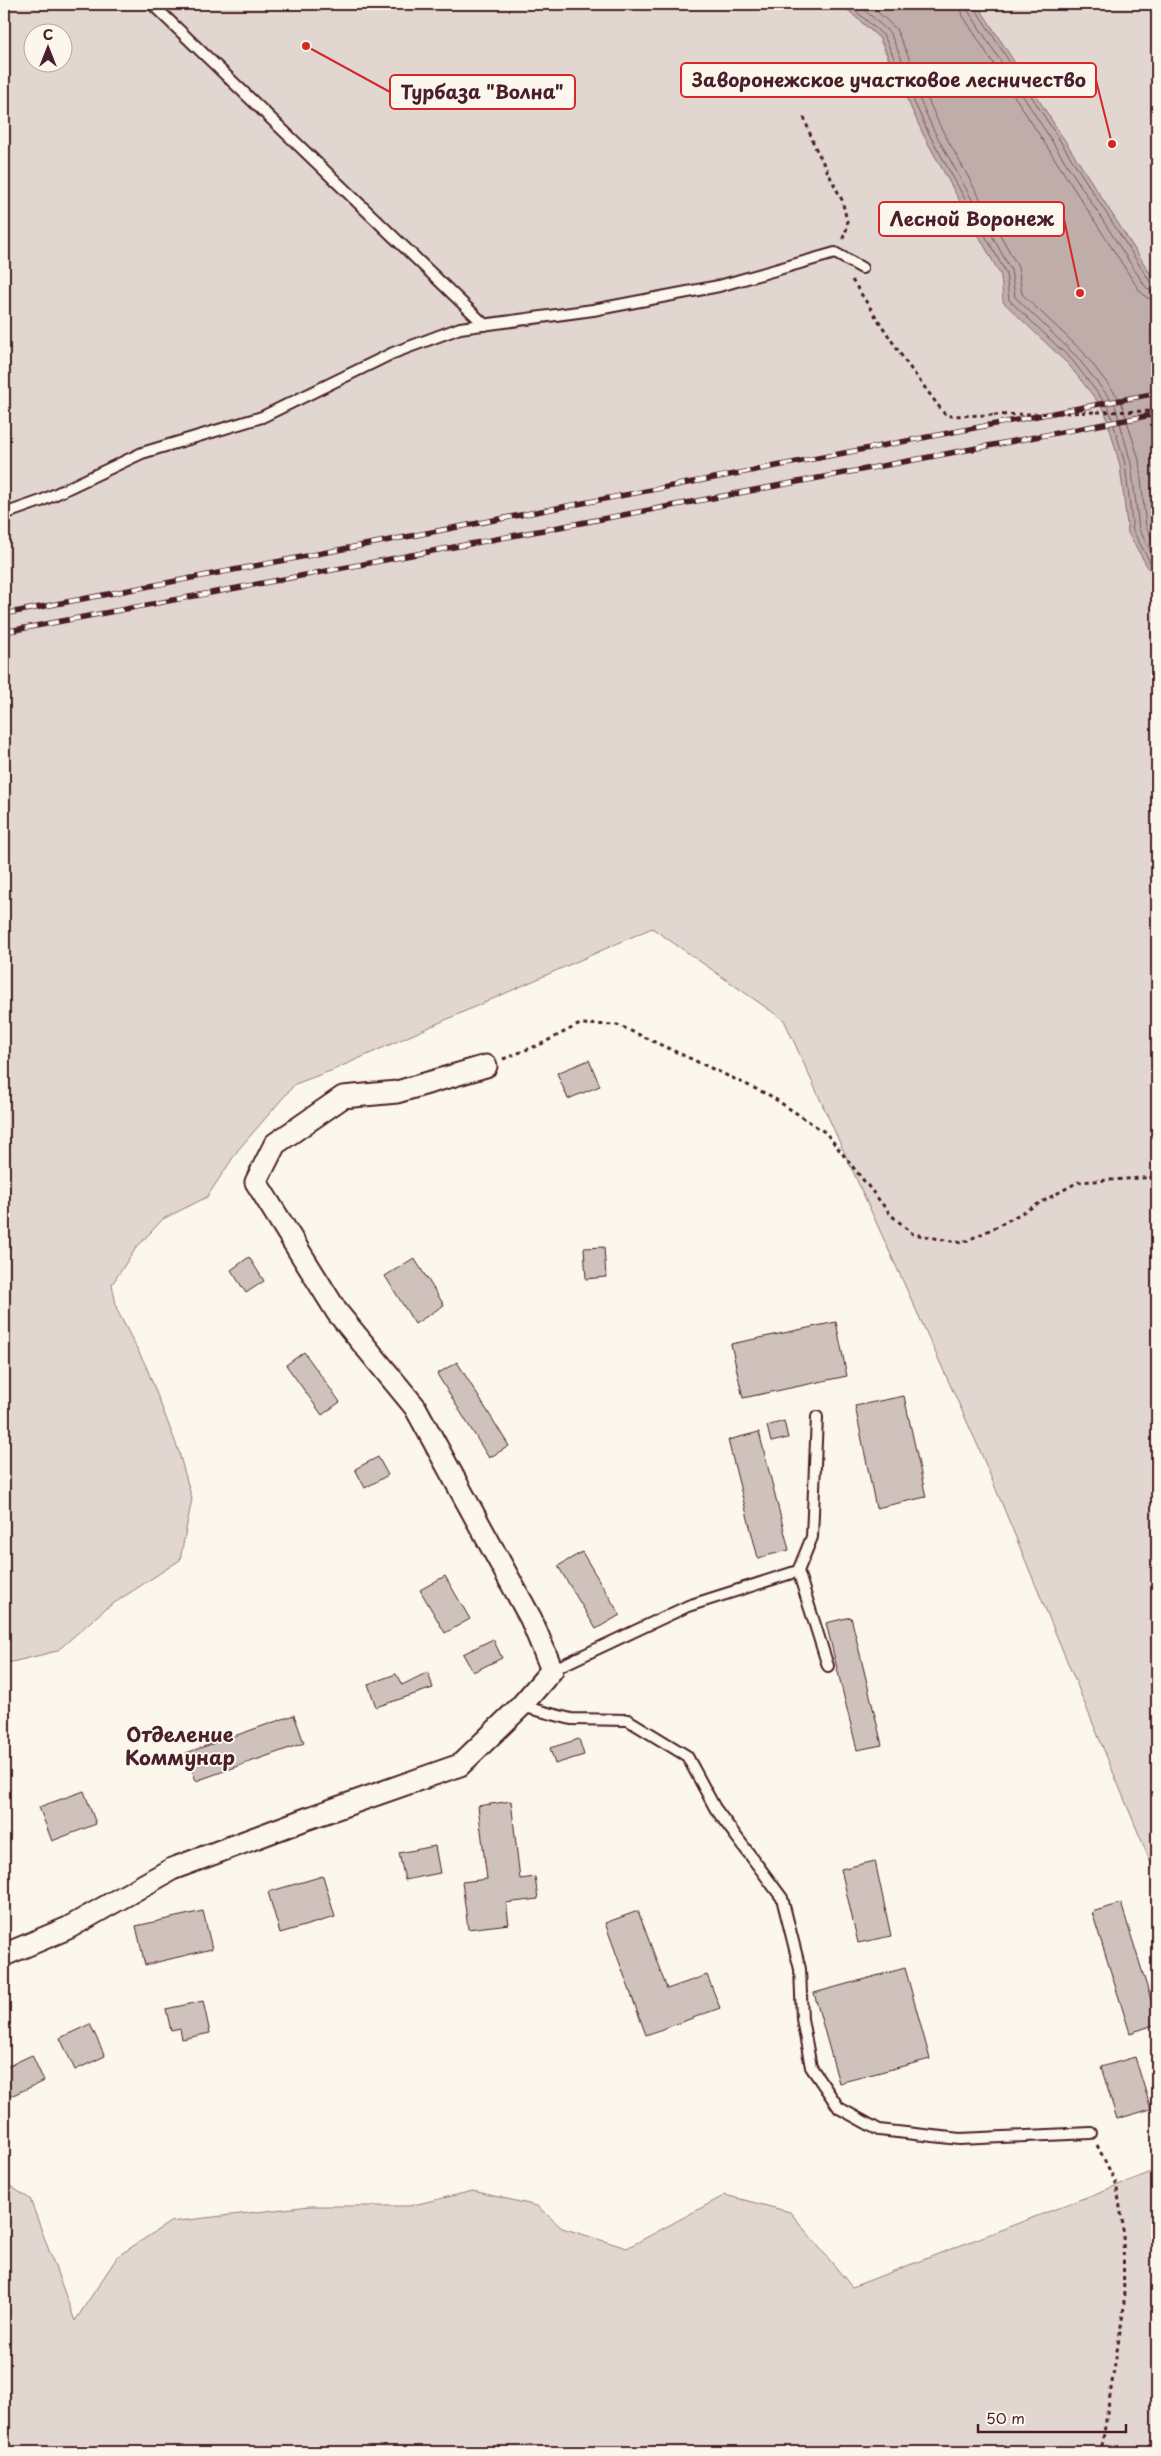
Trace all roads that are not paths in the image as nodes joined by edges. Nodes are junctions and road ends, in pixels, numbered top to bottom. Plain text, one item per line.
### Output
1 (152, 4) edge
2 (862, 268) dead end
3 (485, 325) junction
4 (4, 514) edge
5 (486, 1066) road end
6 (817, 1417) dead end
7 (798, 1571) junction
8 (828, 1666) dead end
9 (552, 1670) junction
10 (521, 1706) junction
11 (4, 1955) edge
12 (1091, 2133) road end

1 - 3 lane
2 - 3 lane
3 - 4 lane
5 - 9 street
6 - 7 lane
7 - 8 lane
7 - 9 lane
9 - 10 street
10 - 11 street
10 - 12 lane

